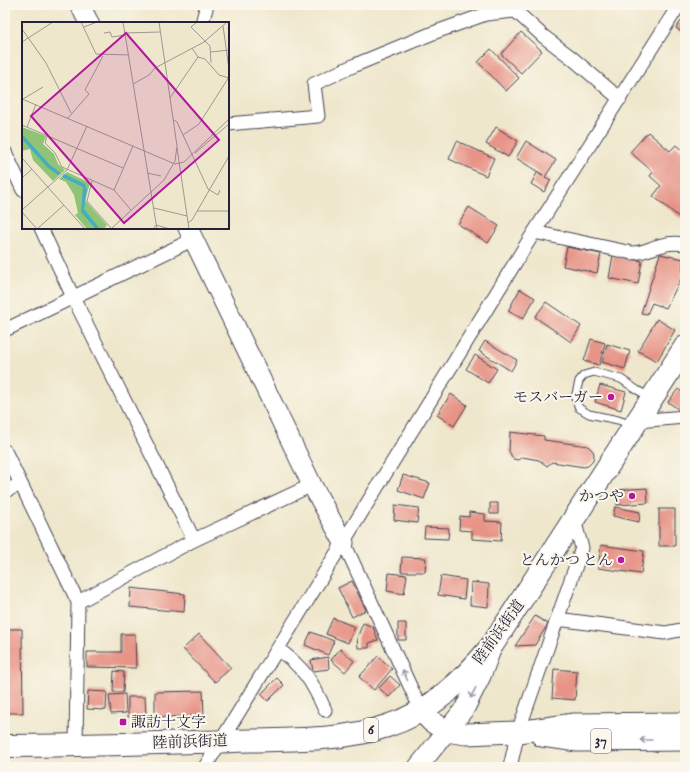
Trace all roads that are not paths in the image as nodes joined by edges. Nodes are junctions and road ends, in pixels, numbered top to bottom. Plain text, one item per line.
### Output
1 (80, 5) edge
2 (207, 5) edge
3 (679, 5) edge
4 (512, 8) edge
5 (88, 22) edge
6 (202, 22) edge
7 (620, 100) junction
8 (229, 124) edge
9 (5, 152) edge
10 (22, 188) edge
11 (41, 229) edge
12 (534, 232) junction
13 (191, 234) edge
14 (685, 244) edge
15 (73, 297) junction
16 (5, 330) edge
17 (685, 347) edge
18 (652, 398) junction
19 (685, 417) edge
20 (636, 424) junction
21 (5, 451) edge
22 (21, 484) junction
23 (312, 485) junction
24 (5, 491) edge
25 (574, 520) junction
26 (194, 540) junction
27 (344, 543) junction
28 (78, 602) junction
29 (557, 619) junction
30 (685, 629) edge
31 (493, 644) junction
32 (278, 649) junction
33 (325, 710) dead end
34 (421, 710) junction
35 (685, 723) edge
36 (446, 731) junction
37 (518, 732) junction
38 (685, 740) edge
39 (221, 741) junction
40 (5, 746) edge
41 (76, 746) junction
42 (205, 767) edge
43 (418, 767) edge
44 (510, 767) edge

1 - 5 street
2 - 6 street
3 - 7 street
4 - 7 street
4 - 8 street
7 - 12 street
9 - 10 street
11 - 15 street
12 - 14 street
12 - 27 street
13 - 15 street
13 - 23 street
15 - 16 street
15 - 26 street
17 - 18 highway, 陸前浜街道 / 6
18 - 20 highway, 陸前浜街道 / 6
18 - 20 lane
19 - 20 street
20 - 25 highway, 陸前浜街道 / 6
21 - 22 street
22 - 24 street
22 - 28 street
23 - 26 street
23 - 27 street
25 - 29 street
25 - 31 highway, 陸前浜街道 / 6
26 - 28 street
27 - 32 street
34 -> 27 street
28 - 41 street
29 - 30 street
29 - 37 street
31 - 34 highway, 陸前浜街道 / 6
31 -> 36 street
32 - 33 street
32 - 39 street
34 - 36 main road, 37
34 - 39 highway, 陸前浜街道 / 6
35 - 37 main road, 37
36 - 37 main road, 37
36 - 43 street
38 -> 37 main road, 37
37 - 44 street
39 - 41 highway, 陸前浜街道 / 6
39 - 42 street
40 - 41 highway, 陸前浜街道 / 6

